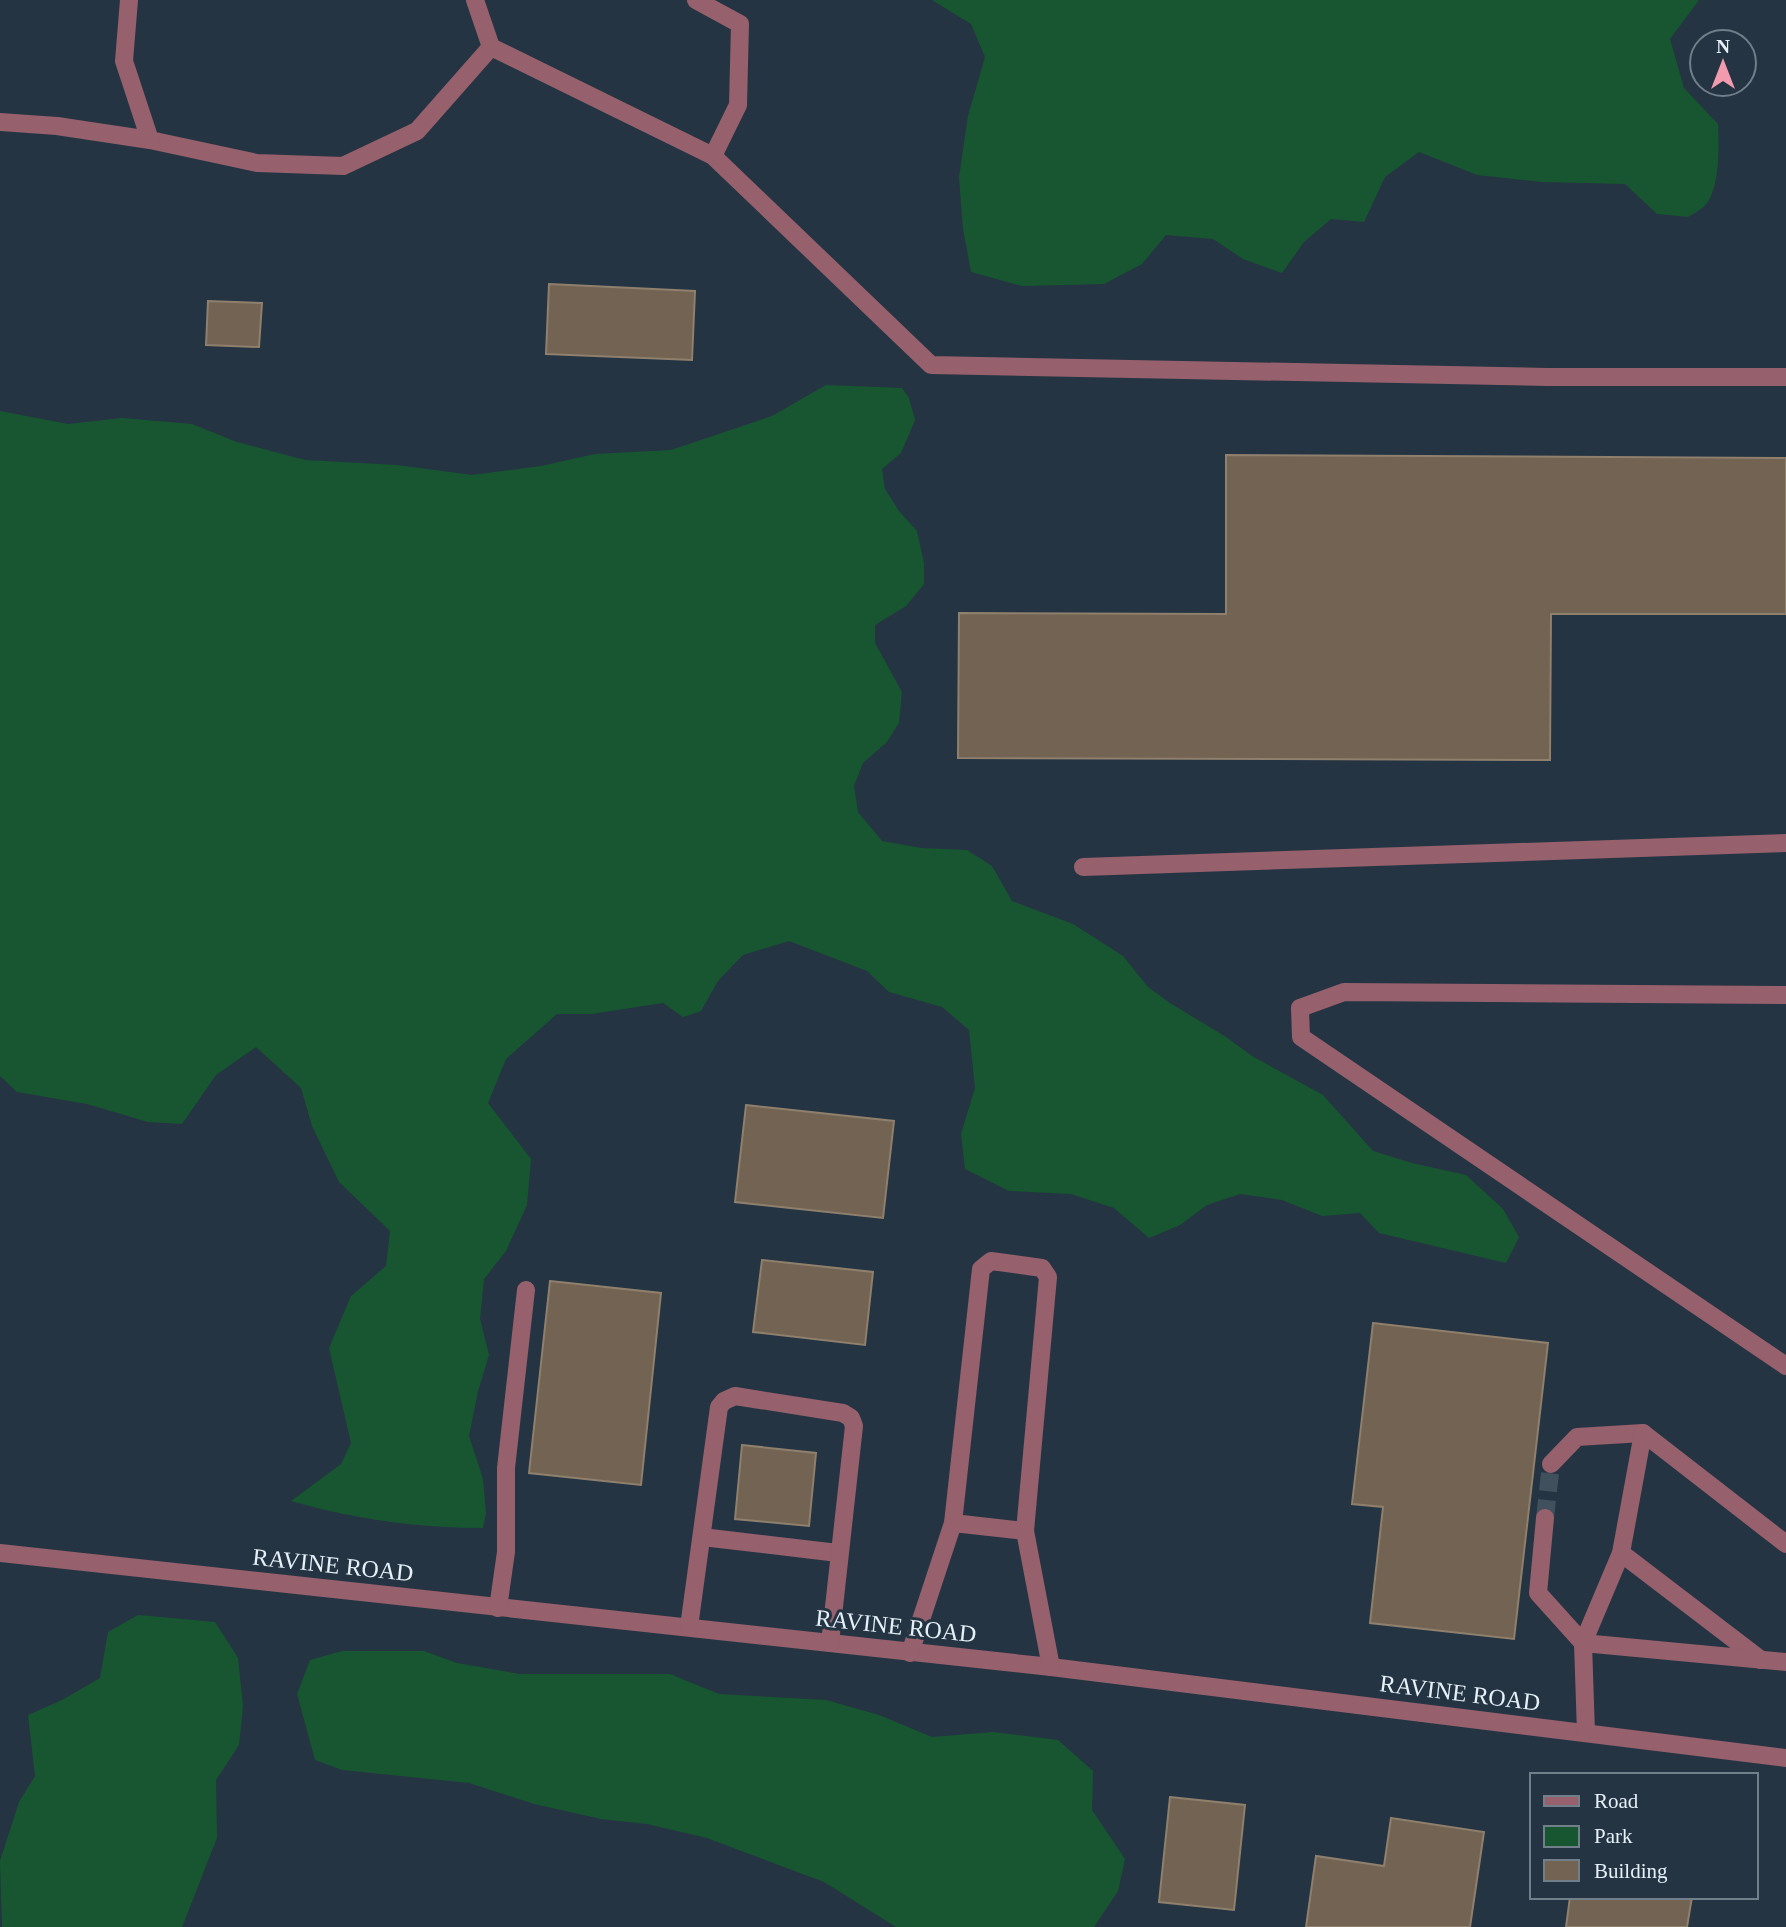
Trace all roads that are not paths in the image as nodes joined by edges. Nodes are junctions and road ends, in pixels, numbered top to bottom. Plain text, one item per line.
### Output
1 (129, 0) edge
2 (475, 0) edge
3 (696, 0) edge
4 (491, 47) junction
5 (0, 122) edge
6 (150, 140) junction
7 (713, 156) junction
8 (1786, 377) edge
9 (1786, 843) edge
10 (1083, 867) dead end
11 (1786, 995) edge
12 (526, 1290) dead end
13 (1786, 1366) edge
14 (1643, 1433) junction
15 (1551, 1464) tunnel mouth
16 (1545, 1518) tunnel mouth
17 (953, 1523) junction
18 (1025, 1531) junction
19 (702, 1537) junction
20 (1786, 1544) edge
21 (0, 1553) edge
22 (838, 1553) junction
23 (1621, 1553) junction
24 (498, 1608) junction
25 (689, 1627) junction
26 (830, 1643) junction
27 (1583, 1643) junction
28 (910, 1653) junction
29 (1761, 1660) junction
30 (1786, 1662) edge
31 (1051, 1667) junction
32 (1586, 1733) junction
33 (1786, 1758) edge

1 - 6 street
2 - 4 street
3 - 7 street
4 - 6 street
4 - 7 street
5 - 6 street
7 - 8 street
9 - 10 street
11 - 13 street
12 - 24 street
14 - 15 street
14 - 20 street
14 - 23 street
16 - 27 street
17 - 18 street
17 - 18 street
17 - 28 street
18 - 31 street
19 - 22 street
19 - 22 street
19 - 25 street
21 - 24 street, RAVINE ROAD
22 - 26 street
23 - 27 street
23 - 29 street
24 - 25 street, RAVINE ROAD
25 - 26 street, RAVINE ROAD
26 - 28 street, RAVINE ROAD
27 - 29 street
27 - 32 street
28 - 31 street, RAVINE ROAD
29 - 30 street
31 - 32 street, RAVINE ROAD
32 - 33 street, RAVINE ROAD

